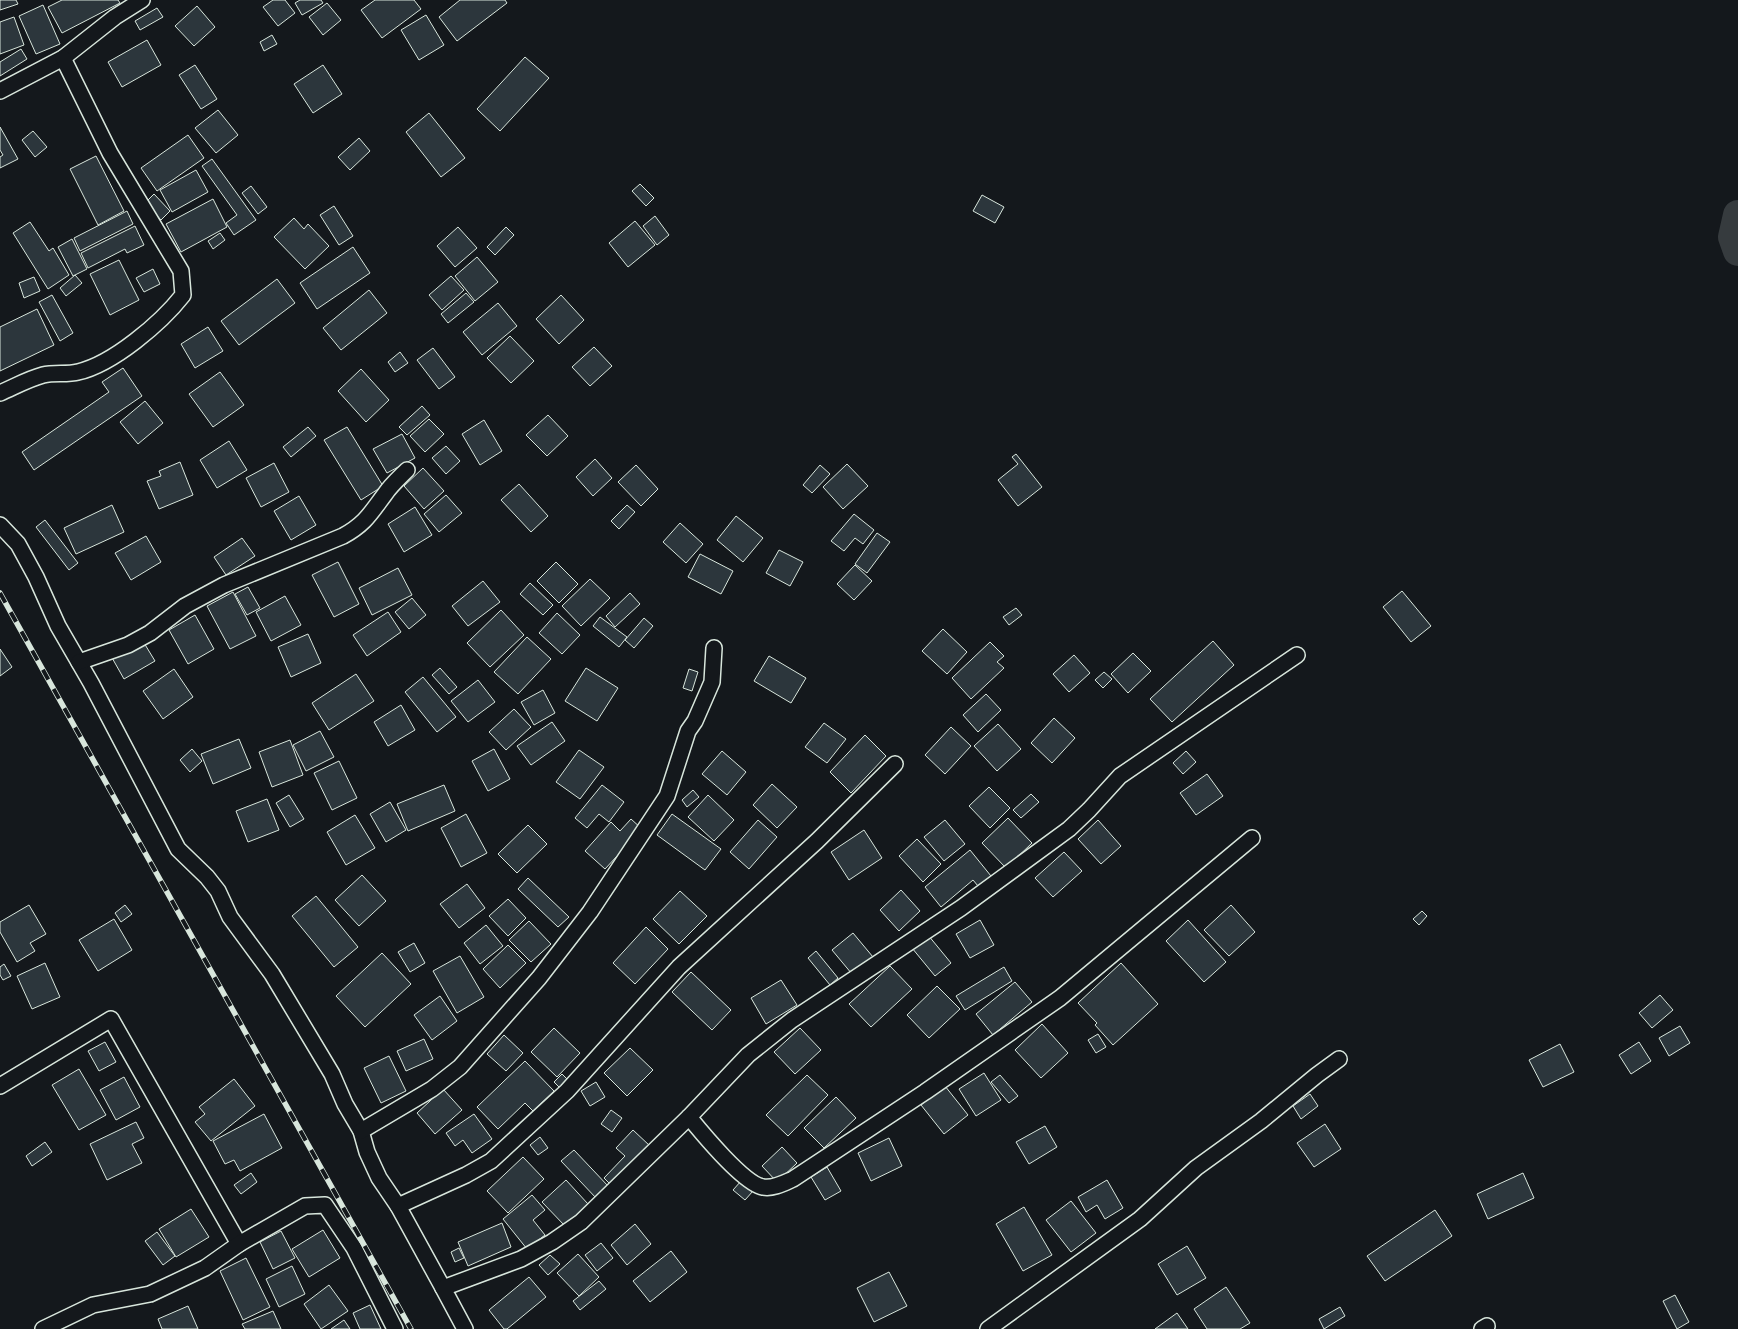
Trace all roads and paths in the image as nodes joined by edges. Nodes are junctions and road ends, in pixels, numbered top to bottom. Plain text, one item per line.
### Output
1 (142, 0) edge
2 (62, 58) junction
3 (0, 91) edge
4 (0, 393) edge
5 (407, 470) dead end
6 (0, 525) edge
7 (714, 648) dead end
8 (1297, 655) dead end
9 (79, 662) junction
10 (895, 764) dead end
11 (1252, 838) dead end
12 (1339, 1059) dead end
13 (0, 1086) edge
14 (689, 1117) junction
15 (361, 1132) junction
16 (398, 1206) junction
17 (239, 1244) junction
18 (443, 1288) junction
19 (43, 1329) edge
20 (395, 1329) edge
21 (465, 1329) edge
22 (988, 1329) edge

1 - 2 street
2 - 3 street
2 - 4 street
5 - 9 street
6 - 9 street
7 - 15 street
8 - 14 street
9 - 15 street
10 - 16 street
11 - 14 street
12 - 22 street
13 - 17 street
14 - 18 street
15 - 16 street
16 - 18 street
17 - 19 street
17 - 20 street
18 - 21 street

